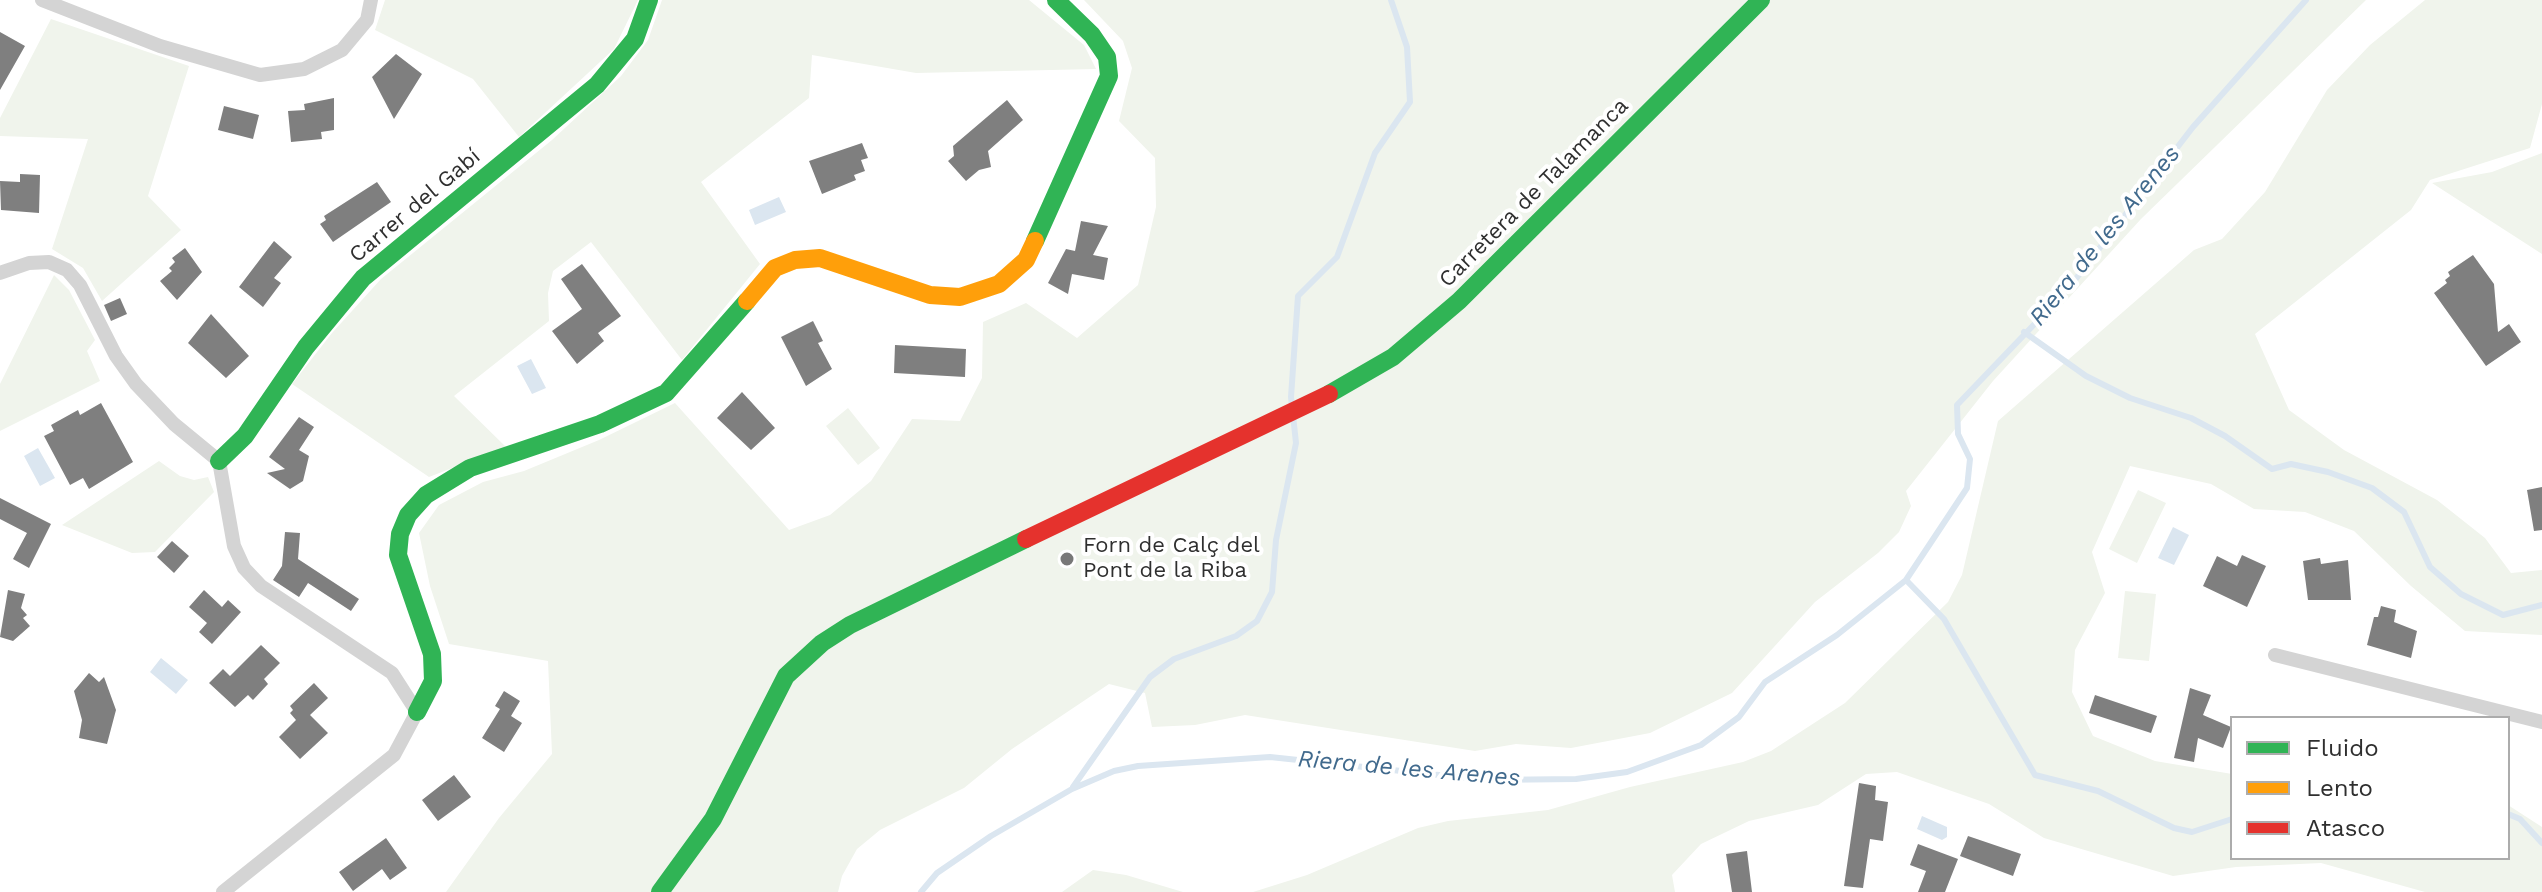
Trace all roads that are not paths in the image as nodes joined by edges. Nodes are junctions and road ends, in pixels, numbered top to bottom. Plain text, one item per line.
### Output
1 (42, 0) edge
2 (371, 0) edge
3 (649, 0) edge
4 (1056, 0) edge
5 (1761, 0) edge
6 (0, 273) edge
7 (219, 461) junction
8 (2275, 655) dead end
9 (417, 712) junction
10 (2542, 722) edge
11 (223, 892) edge
12 (660, 892) edge

1 - 2 street
3 - 7 street, Carrer del Gabí
4 - 9 street
5 - 12 street, Carretera de Talamanca
6 - 7 street
7 - 9 street
8 - 10 street
9 - 11 street

